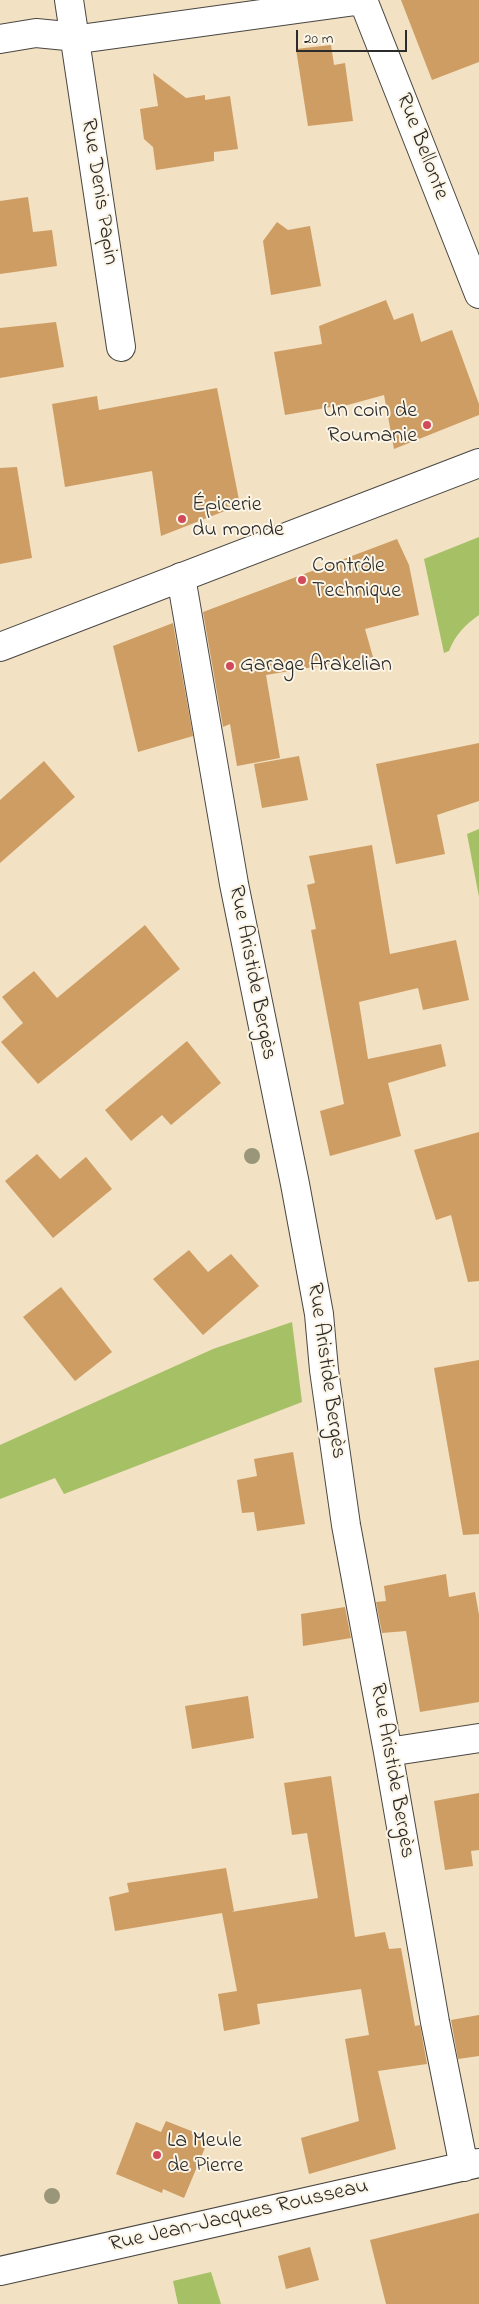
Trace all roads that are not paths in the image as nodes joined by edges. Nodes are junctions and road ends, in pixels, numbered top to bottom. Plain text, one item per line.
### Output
1 (68, 0) edge
2 (363, 0) edge
3 (74, 37) junction
4 (0, 39) edge
5 (479, 294) edge
6 (121, 346) dead end
7 (479, 463) edge
8 (181, 577) junction
9 (0, 647) edge
10 (479, 1738) edge
11 (388, 1752) junction
12 (472, 2165) edge
13 (0, 2271) edge

1 - 3 street, Rue Denis Papin
2 - 3 street
2 - 5 street, Rue Bellonte
3 - 4 street
3 - 6 street, Rue Denis Papin
7 - 8 street
8 - 9 street
8 - 11 street, Rue Aristide Bergès
10 - 11 street
11 - 12 street, Rue Aristide Bergès
12 - 13 street, Rue Jean-Jacques Rousseau

